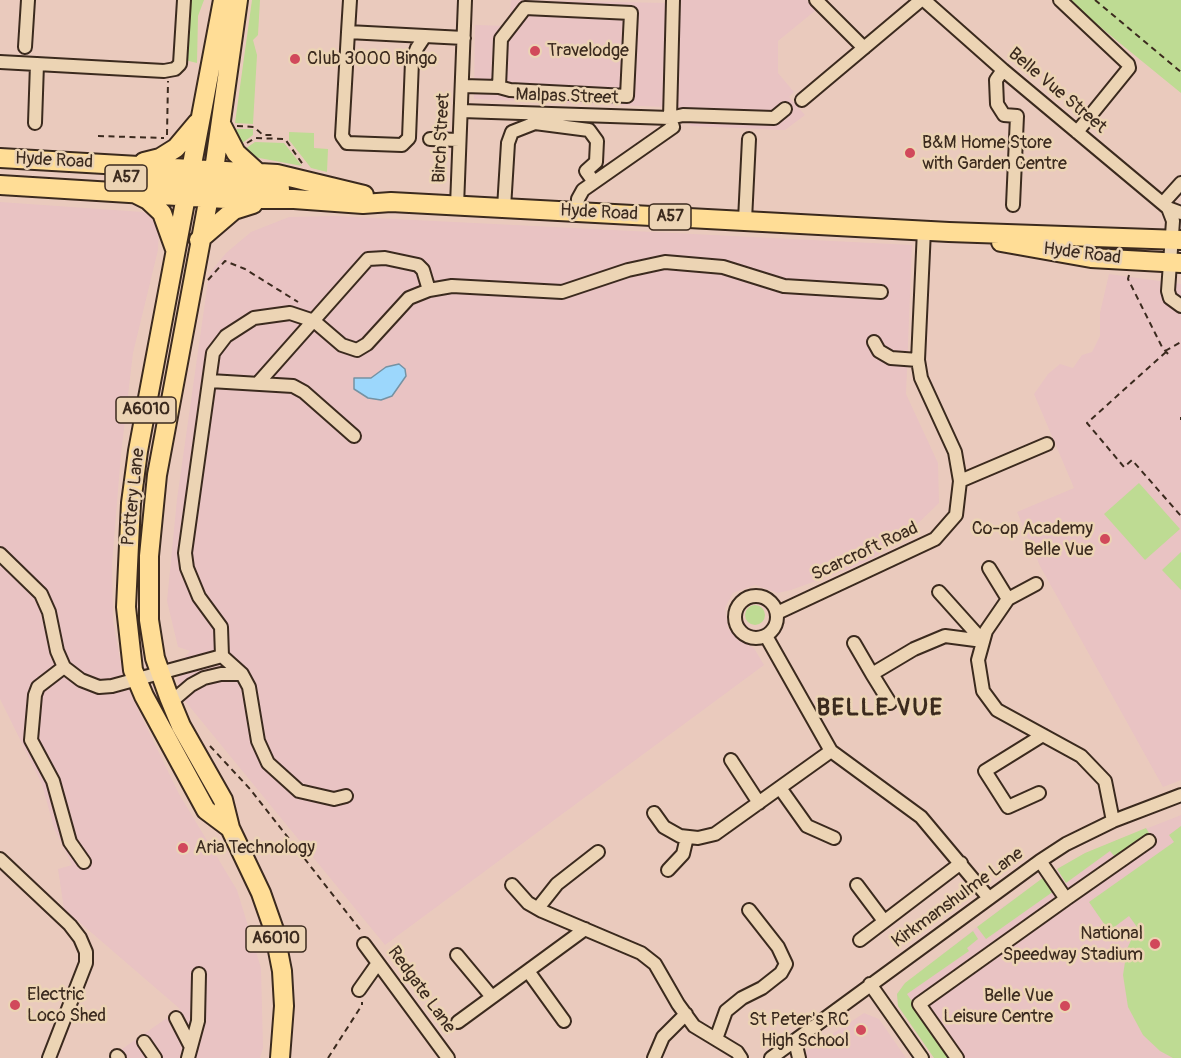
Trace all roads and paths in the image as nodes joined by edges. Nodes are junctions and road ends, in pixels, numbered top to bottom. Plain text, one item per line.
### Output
1 (28, 0) edge
2 (184, 0) edge
3 (223, 0) edge
4 (238, 0) edge
5 (350, 0) edge
6 (465, 0) edge
7 (673, 0) edge
8 (816, 0) edge
9 (923, 0) edge
10 (1060, 0) edge
11 (1095, 0) edge
12 (348, 32) junction
13 (425, 36) junction
14 (464, 38) junction
15 (25, 47) dead end
16 (864, 48) junction
17 (0, 62) edge
18 (37, 64) junction
19 (1002, 70) junction
20 (1181, 72) edge
21 (168, 78) dead end
22 (463, 86) junction
23 (499, 87) junction
24 (802, 100) dead end
25 (785, 109) dead end
26 (462, 111) junction
27 (670, 118) junction
28 (198, 120) junction
29 (35, 123) dead end
30 (226, 124) junction
31 (275, 131) dead end
32 (1077, 132) junction
33 (98, 136) dead end
34 (274, 137) junction
35 (430, 139) dead end
36 (749, 139) dead end
37 (459, 140) junction
38 (241, 148) dead end
39 (0, 158) edge
40 (40, 160) junction
41 (124, 165) junction
42 (308, 170) dead end
43 (258, 172) junction
44 (188, 182) junction
45 (594, 182) junction
46 (1181, 183) edge
47 (211, 184) junction
48 (0, 185) edge
49 (131, 193) junction
50 (294, 199) junction
51 (322, 201) junction
52 (392, 202) junction
53 (1013, 205) dead end
54 (457, 206) junction
55 (1165, 206) junction
56 (504, 208) junction
57 (577, 212) junction
58 (1181, 213) edge
59 (745, 220) junction
60 (924, 230) junction
61 (950, 232) junction
62 (199, 240) junction
63 (175, 251) junction
64 (1176, 251) edge
65 (1130, 272) dead end
66 (206, 280) dead end
67 (429, 290) junction
68 (881, 292) dead end
69 (1181, 306) edge
70 (316, 318) junction
71 (874, 342) dead end
72 (1181, 342) edge
73 (1167, 352) junction
74 (918, 360) junction
75 (210, 381) junction
76 (259, 382) junction
77 (354, 436) dead end
78 (1047, 444) dead end
79 (960, 481) junction
80 (1181, 516) edge
81 (0, 554) edge
82 (989, 568) dead end
83 (1036, 584) dead end
84 (939, 592) dead end
85 (1008, 599) junction
86 (777, 613) junction
87 (766, 636) junction
88 (983, 641) junction
89 (854, 643) dead end
90 (222, 656) junction
91 (64, 667) junction
92 (159, 671) junction
93 (242, 674) junction
94 (872, 674) junction
95 (137, 679) junction
96 (171, 702) junction
97 (890, 703) dead end
98 (1043, 735) junction
99 (207, 742) dead end
100 (831, 751) junction
101 (731, 760) dead end
102 (780, 788) junction
103 (1039, 793) dead end
104 (1181, 795) edge
105 (346, 796) dead end
106 (759, 803) junction
107 (654, 813) dead end
108 (1113, 821) junction
109 (230, 828) junction
110 (687, 837) junction
111 (834, 838) dead end
112 (1149, 841) dead end
113 (598, 852) dead end
114 (0, 859) edge
115 (1040, 861) junction
116 (84, 862) dead end
117 (960, 863) junction
118 (668, 870) dead end
119 (512, 885) dead end
120 (857, 885) dead end
121 (988, 897) junction
122 (1066, 899) junction
123 (538, 908) junction
124 (749, 910) dead end
125 (884, 921) junction
126 (585, 929) junction
127 (860, 940) dead end
128 (364, 944) joint
129 (457, 955) dead end
130 (378, 963) junction
131 (528, 971) junction
132 (199, 974) dead end
133 (870, 984) junction
134 (359, 990) joint
135 (492, 997) junction
136 (686, 1014) junction
137 (176, 1018) dead end
138 (564, 1021) dead end
139 (458, 1022) dead end
140 (716, 1039) junction
141 (795, 1041) junction
142 (144, 1042) dead end
143 (189, 1052) edge
144 (49, 1058) edge
145 (155, 1058) edge
146 (280, 1058) edge
147 (328, 1058) edge
148 (448, 1058) edge
149 (654, 1058) edge
150 (741, 1058) edge
151 (771, 1058) edge
152 (799, 1058) edge
153 (922, 1058) edge
154 (957, 1058) edge

1 - 15 street
2 - 18 street
3 - 28 highway, Pottery Lane / A6010
4 - 30 highway, Pottery Lane / A6010
5 - 12 street
6 - 14 street, Birch Street
7 - 27 street
8 - 16 street
9 - 16 street
9 - 19 street, Belle Vue Street
10 - 32 street
11 - 20 path
12 - 13 street
12 - 13 street
13 - 14 street
14 - 22 street, Birch Street
16 - 24 street
17 - 18 street
18 - 29 street
19 - 32 street, Belle Vue Street
19 - 53 street
21 - 33 path
22 - 23 street
22 - 26 street, Birch Street
23 - 23 street
25 - 27 street, Malpas Street
26 - 27 street, Malpas Street
26 - 37 street, Birch Street
27 - 45 street
28 - 41 highway, A57
28 - 44 highway, Pottery Lane / A6010
30 - 34 path
30 - 43 highway
30 - 47 highway, Pottery Lane / A6010
31 - 34 path
32 - 55 street, Belle Vue Street
34 - 38 path
34 - 42 path
35 - 37 street
36 - 59 street
37 - 54 street, Birch Street
39 - 40 highway, Hyde Road / A57
40 - 41 highway, Hyde Road / A57
40 - 44 highway, A57
41 - 44 highway, Hyde Road / A57
43 - 47 highway, Hyde Road / A57
43 - 52 highway, Hyde Road / A57
44 - 47 highway, Hyde Road / A57
44 - 47 highway
44 - 49 highway, Hyde Road / A57
44 - 63 highway, Pottery Lane / A6010
45 - 56 street
45 - 57 street
46 - 55 street
47 - 50 highway, Hyde Road / A57
47 - 51 highway, A57
47 - 62 highway, Pottery Lane / A6010
48 - 49 highway, Hyde Road / A57
49 - 63 highway
50 - 51 highway, Hyde Road / A57
50 - 62 highway, A57
51 - 52 highway, Hyde Road / A57
52 - 54 highway, Hyde Road / A57
54 - 56 highway, Hyde Road / A57
55 - 58 street, Belle Vue Street
55 - 64 street
56 - 57 highway, Hyde Road / A57
57 - 59 highway, Hyde Road / A57
59 - 60 highway, Hyde Road / A57
60 - 61 highway, Hyde Road / A57
60 - 74 street, Scarcroft Road
61 - 64 highway, Hyde Road / A57
61 - 64 highway, Hyde Road / A57
62 - 92 highway, Pottery Lane / A6010
63 - 95 highway, Pottery Lane / A6010
64 - 69 street
65 - 73 path
66 - 70 path
67 - 68 street
67 - 70 street
67 - 70 street
70 - 75 street
70 - 76 street
71 - 74 street
72 - 73 path
73 - 80 path
74 - 79 street, Scarcroft Road
75 - 76 street
75 - 90 street
76 - 77 street
78 - 79 street
79 - 86 street, Scarcroft Road
81 - 91 street
82 - 85 street
83 - 85 street
84 - 88 street
85 - 88 street
86 - 87 street
86 - 87 street
87 - 100 street
88 - 94 street
88 - 98 street
89 - 94 street
90 - 92 street
90 - 93 street
91 - 95 street
91 - 116 street
92 - 95 street
92 - 96 highway, Pottery Lane / A6010
93 - 96 street
93 - 105 street
94 - 97 street
95 - 109 highway, Pottery Lane / A6010
96 - 109 highway, Pottery Lane / A6010
98 - 103 street
98 - 108 street
99 - 128 path
100 - 102 street
100 - 117 street
101 - 106 street
102 - 106 street
102 - 111 street
104 - 108 street, Kirkmanshulme Lane
106 - 110 street
107 - 110 street
108 - 115 street, Kirkmanshulme Lane
109 - 146 highway, Pottery Lane / A6010
110 - 118 street
112 - 122 street
113 - 123 street
114 - 144 street
115 - 121 street, Kirkmanshulme Lane
115 - 122 street
117 - 121 street
117 - 125 street
119 - 123 street
120 - 125 street
121 - 133 street, Kirkmanshulme Lane
122 - 154 street
123 - 126 street
124 - 140 street
125 - 127 street
126 - 131 street
126 - 136 street
128 - 130 street, Redgate Lane
129 - 135 street
130 - 134 street
130 - 148 street, Redgate Lane
131 - 135 street
131 - 138 street
132 - 143 street
133 - 141 street, Kirkmanshulme Lane
133 - 153 street
134 - 147 path
135 - 139 street
136 - 140 street
136 - 149 street
137 - 143 street
140 - 150 street
141 - 151 street, Kirkmanshulme Lane
141 - 152 street
142 - 145 street

